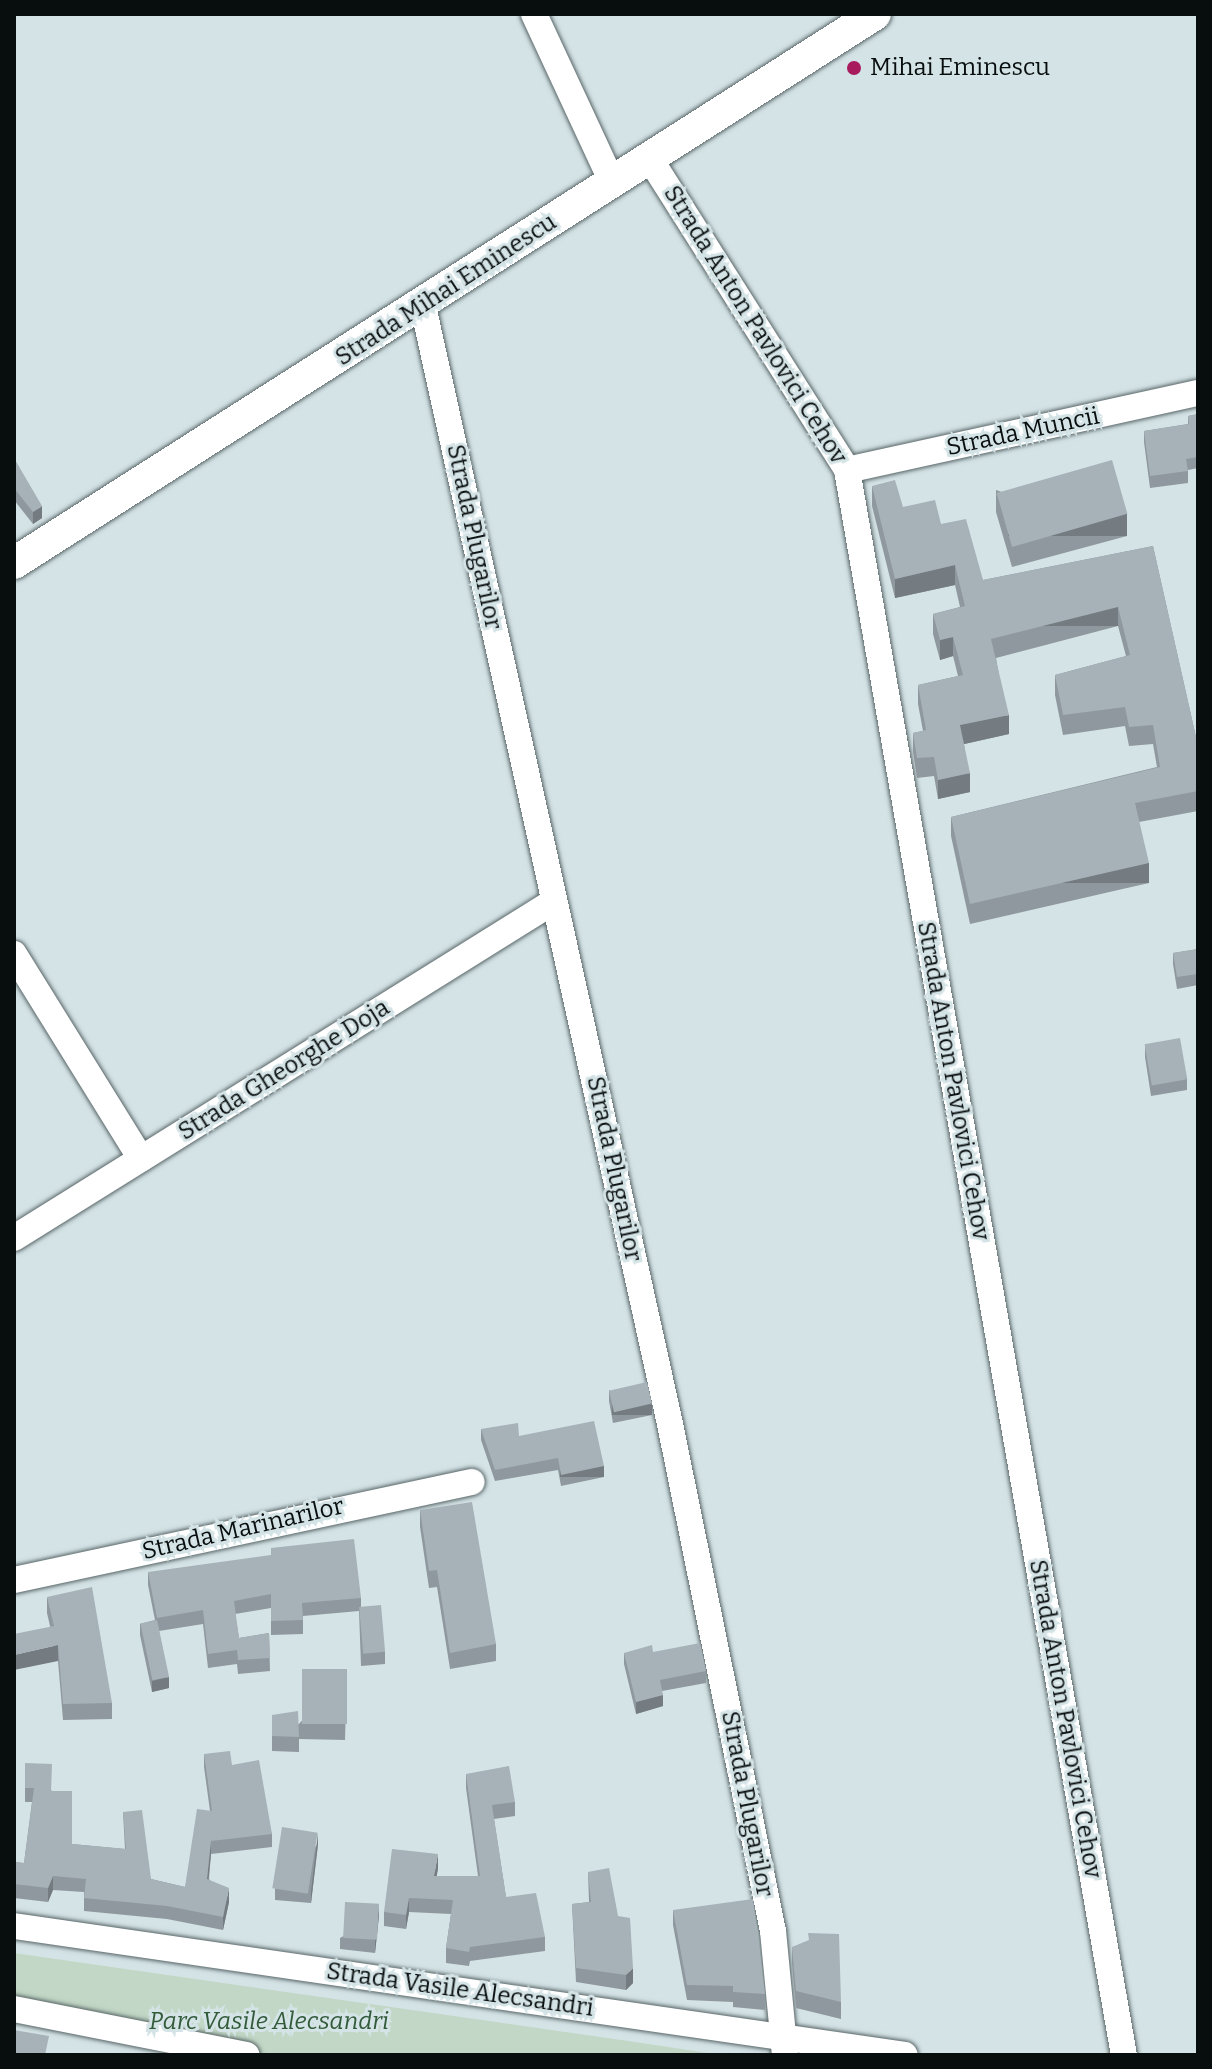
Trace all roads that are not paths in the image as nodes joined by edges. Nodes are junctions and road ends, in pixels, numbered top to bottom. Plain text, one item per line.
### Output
1 (534, 14) edge
2 (875, 14) edge
3 (650, 159) junction
4 (612, 182) junction
5 (423, 306) junction
6 (1198, 393) edge
7 (847, 470) junction
8 (14, 563) edge
9 (553, 902) junction
10 (14, 954) edge
11 (141, 1159) junction
12 (14, 1238) edge
13 (472, 1482) dead end
14 (14, 1580) edge
15 (14, 1926) edge
16 (14, 2009) edge
17 (785, 2046) edge
18 (246, 2055) edge
19 (905, 2055) edge
20 (1124, 2055) edge

1 - 4 street
2 - 3 main road, Strada Mihai Eminescu
3 - 4 main road, Strada Mihai Eminescu
3 - 7 street, Strada Anton Pavlovici Cehov
4 - 5 main road, Strada Mihai Eminescu
5 - 8 main road, Strada Mihai Eminescu
5 - 9 street, Strada Plugarilor
6 - 7 street, Strada Muncii
7 - 20 street, Strada Anton Pavlovici Cehov
9 - 11 street, Strada Gheorghe Doja
9 - 17 street, Strada Plugarilor
10 - 11 street
11 - 12 street, Strada Gheorghe Doja
13 - 14 street, Strada Marinarilor
15 - 17 street, Strada Vasile Alecsandri
16 - 18 street
17 - 19 street, Strada Vasile Alecsandri

